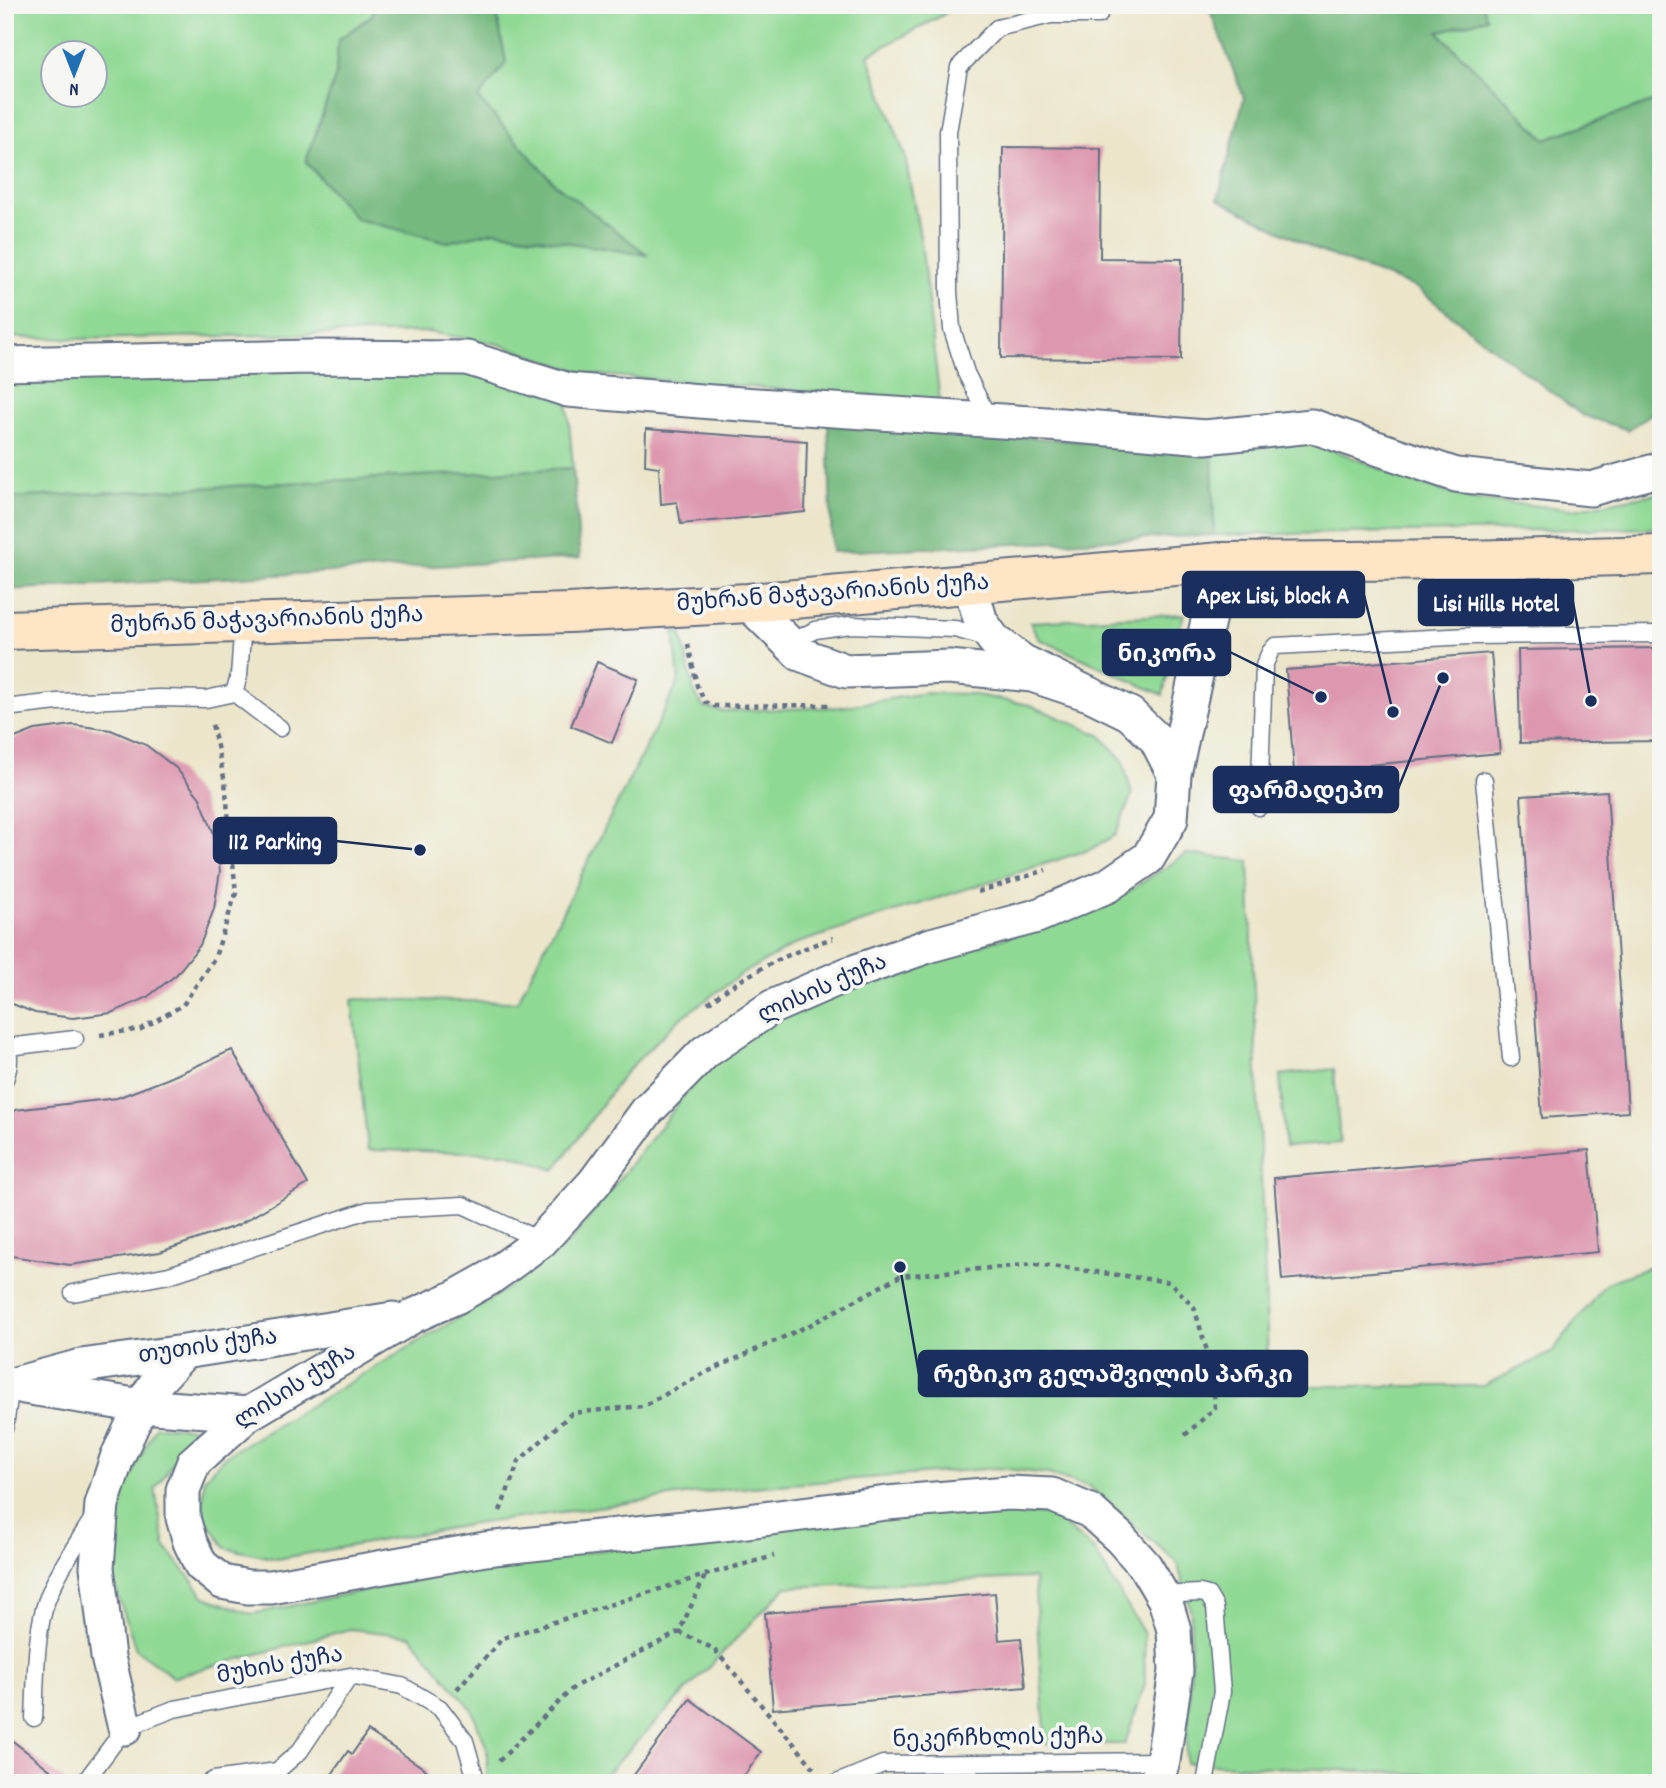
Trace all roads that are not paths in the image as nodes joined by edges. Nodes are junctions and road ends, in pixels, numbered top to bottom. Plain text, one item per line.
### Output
1 (1099, 15) dead end
2 (5, 364) edge
3 (990, 421) junction
4 (1661, 469) edge
5 (1661, 555) edge
6 (1221, 562) junction
7 (970, 584) junction
8 (748, 603) junction
9 (243, 622) junction
10 (5, 630) edge
11 (1661, 634) edge
12 (994, 640) junction
13 (789, 643) junction
14 (234, 693) junction
15 (1092, 695) junction
16 (5, 708) edge
17 (280, 728) dead end
18 (1174, 774) junction
19 (1484, 780) dead end
20 (1259, 807) dead end
21 (75, 1039) road end
22 (7, 1044) edge
23 (1511, 1058) dead end
24 (5, 1079) edge
25 (541, 1241) junction
26 (73, 1293) dead end
27 (413, 1316) junction
28 (184, 1352) junction
29 (8, 1385) edge
30 (141, 1406) junction
31 (248, 1413) junction
32 (5, 1426) edge
33 (102, 1504) junction
34 (1161, 1595) junction
35 (350, 1676) junction
36 (34, 1717) dead end
37 (125, 1728) junction
38 (1160, 1772) edge
39 (477, 1782) edge
40 (84, 1783) edge
41 (209, 1783) edge
42 (837, 1783) edge
43 (1205, 1783) edge

1 - 3 lane
2 - 3 street
3 - 4 street
5 - 6 main road, მუხრან მაჭავარიანის ქუჩა
6 - 7 main road, მუხრან მაჭავარიანის ქუჩა
6 - 18 street, ლისის ქუჩა
7 - 8 main road, მუხრან მაჭავარიანის ქუჩა
7 - 12 street
8 - 9 main road, მუხრან მაჭავარიანის ქუჩა
8 - 13 street
9 - 10 main road, მუხრან მაჭავარიანის ქუჩა
9 - 14 lane
11 - 20 lane
12 - 13 lane
12 - 15 street
13 - 15 street
14 - 16 lane
14 - 17 lane
15 - 18 street
18 - 25 street, ლისის ქუჩა
19 - 23 lane
21 - 22 lane
22 - 24 lane
25 - 26 lane
25 - 27 street, ლისის ქუჩა
27 - 28 street, თუთის ქუჩა
27 - 31 street, ლისის ქუჩა
28 - 29 street, თუთის ქუჩა
28 - 30 street
29 - 30 street
29 - 32 lane
30 - 31 street
30 - 33 street
31 - 34 street, ლისის ქუჩა
33 - 36 lane
33 - 37 street
34 - 38 street, ლისის ქუჩა
34 - 43 lane
35 - 37 lane, მუხის ქუჩა
35 - 39 lane, მუხის ქუჩა
35 - 41 lane
37 - 40 lane
38 - 42 lane, ნეკერჩხლის ქუჩა

